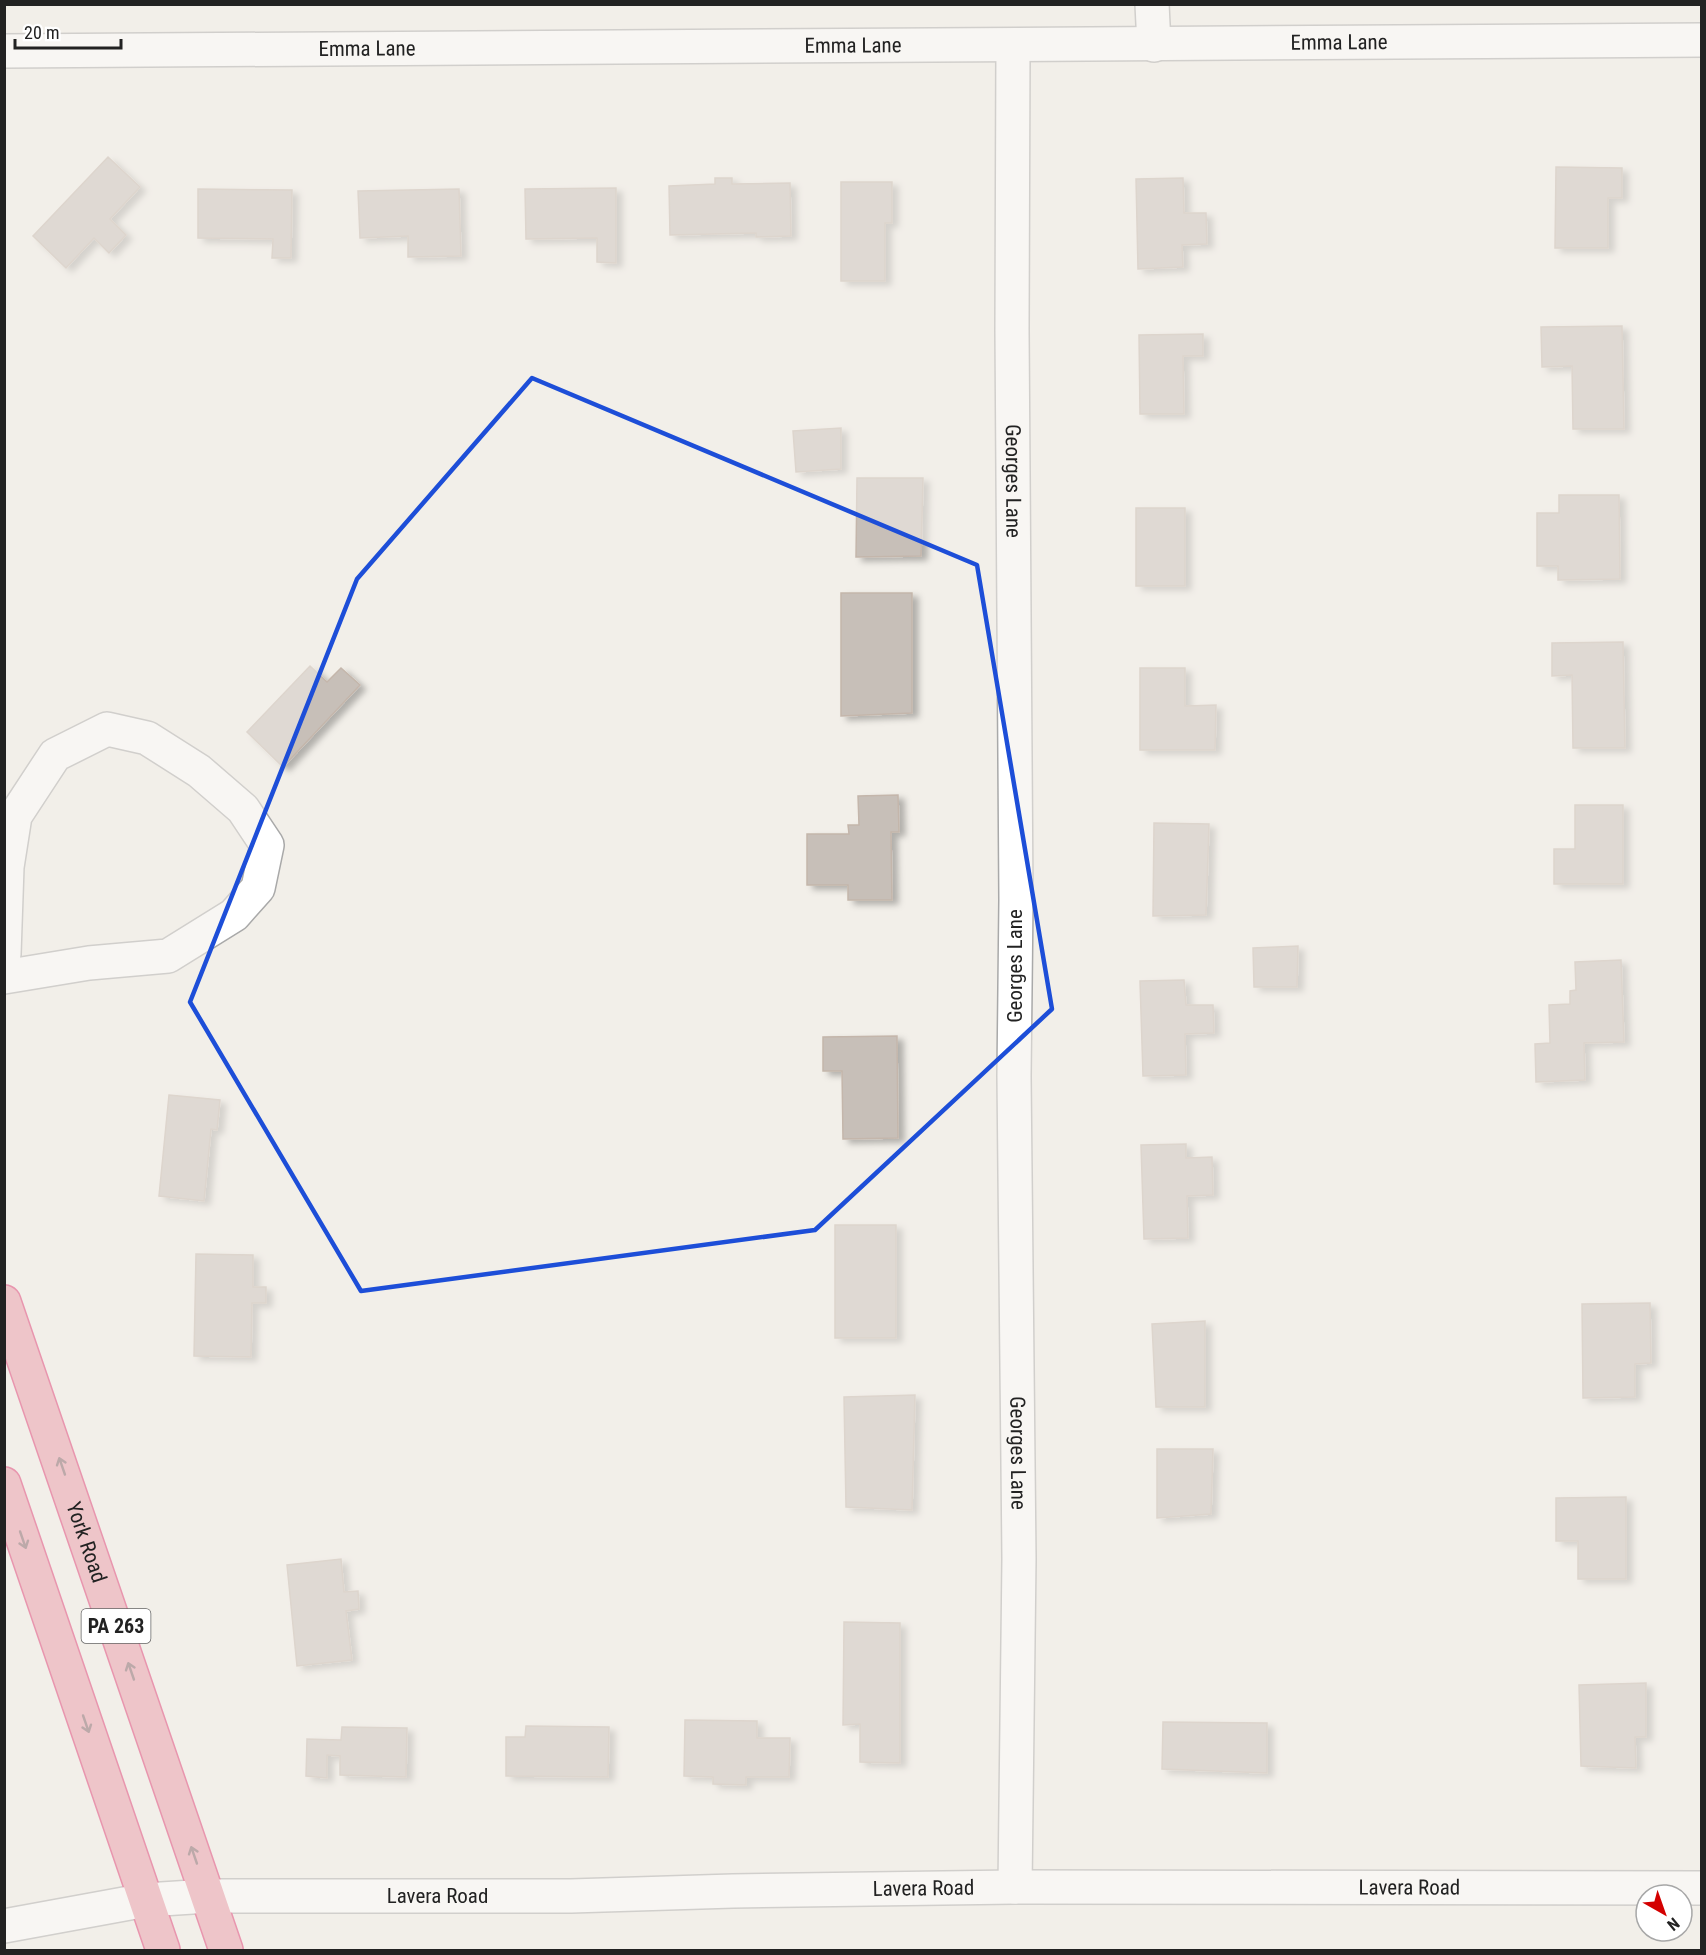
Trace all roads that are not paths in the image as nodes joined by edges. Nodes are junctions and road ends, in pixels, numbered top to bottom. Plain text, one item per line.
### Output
1 (1152, 4) edge
2 (1701, 40) edge
3 (1154, 45) junction
4 (1013, 46) junction
5 (4, 51) edge
6 (4, 954) edge
7 (4, 977) edge
8 (8, 1324) edge
9 (4, 1484) edge
10 (1015, 1887) junction
11 (1701, 1888) edge
12 (208, 1896) junction
13 (146, 1900) junction
14 (4, 1926) edge
15 (163, 1950) edge
16 (226, 1950) edge

1 - 3 street
2 - 3 street, Emma Lane
3 - 4 street, Emma Lane
4 - 5 street, Emma Lane
4 - 10 street, Georges Lane
6 - 7 street
12 -> 8 highway, York Road / PA 263
9 -> 13 highway, PA 263
10 - 11 street, Lavera Road
10 - 12 street, Lavera Road
12 - 13 street, Lavera Road
12 - 16 highway, York Road / PA 263
13 - 14 street, Lavera Road
13 - 15 highway, PA 263

